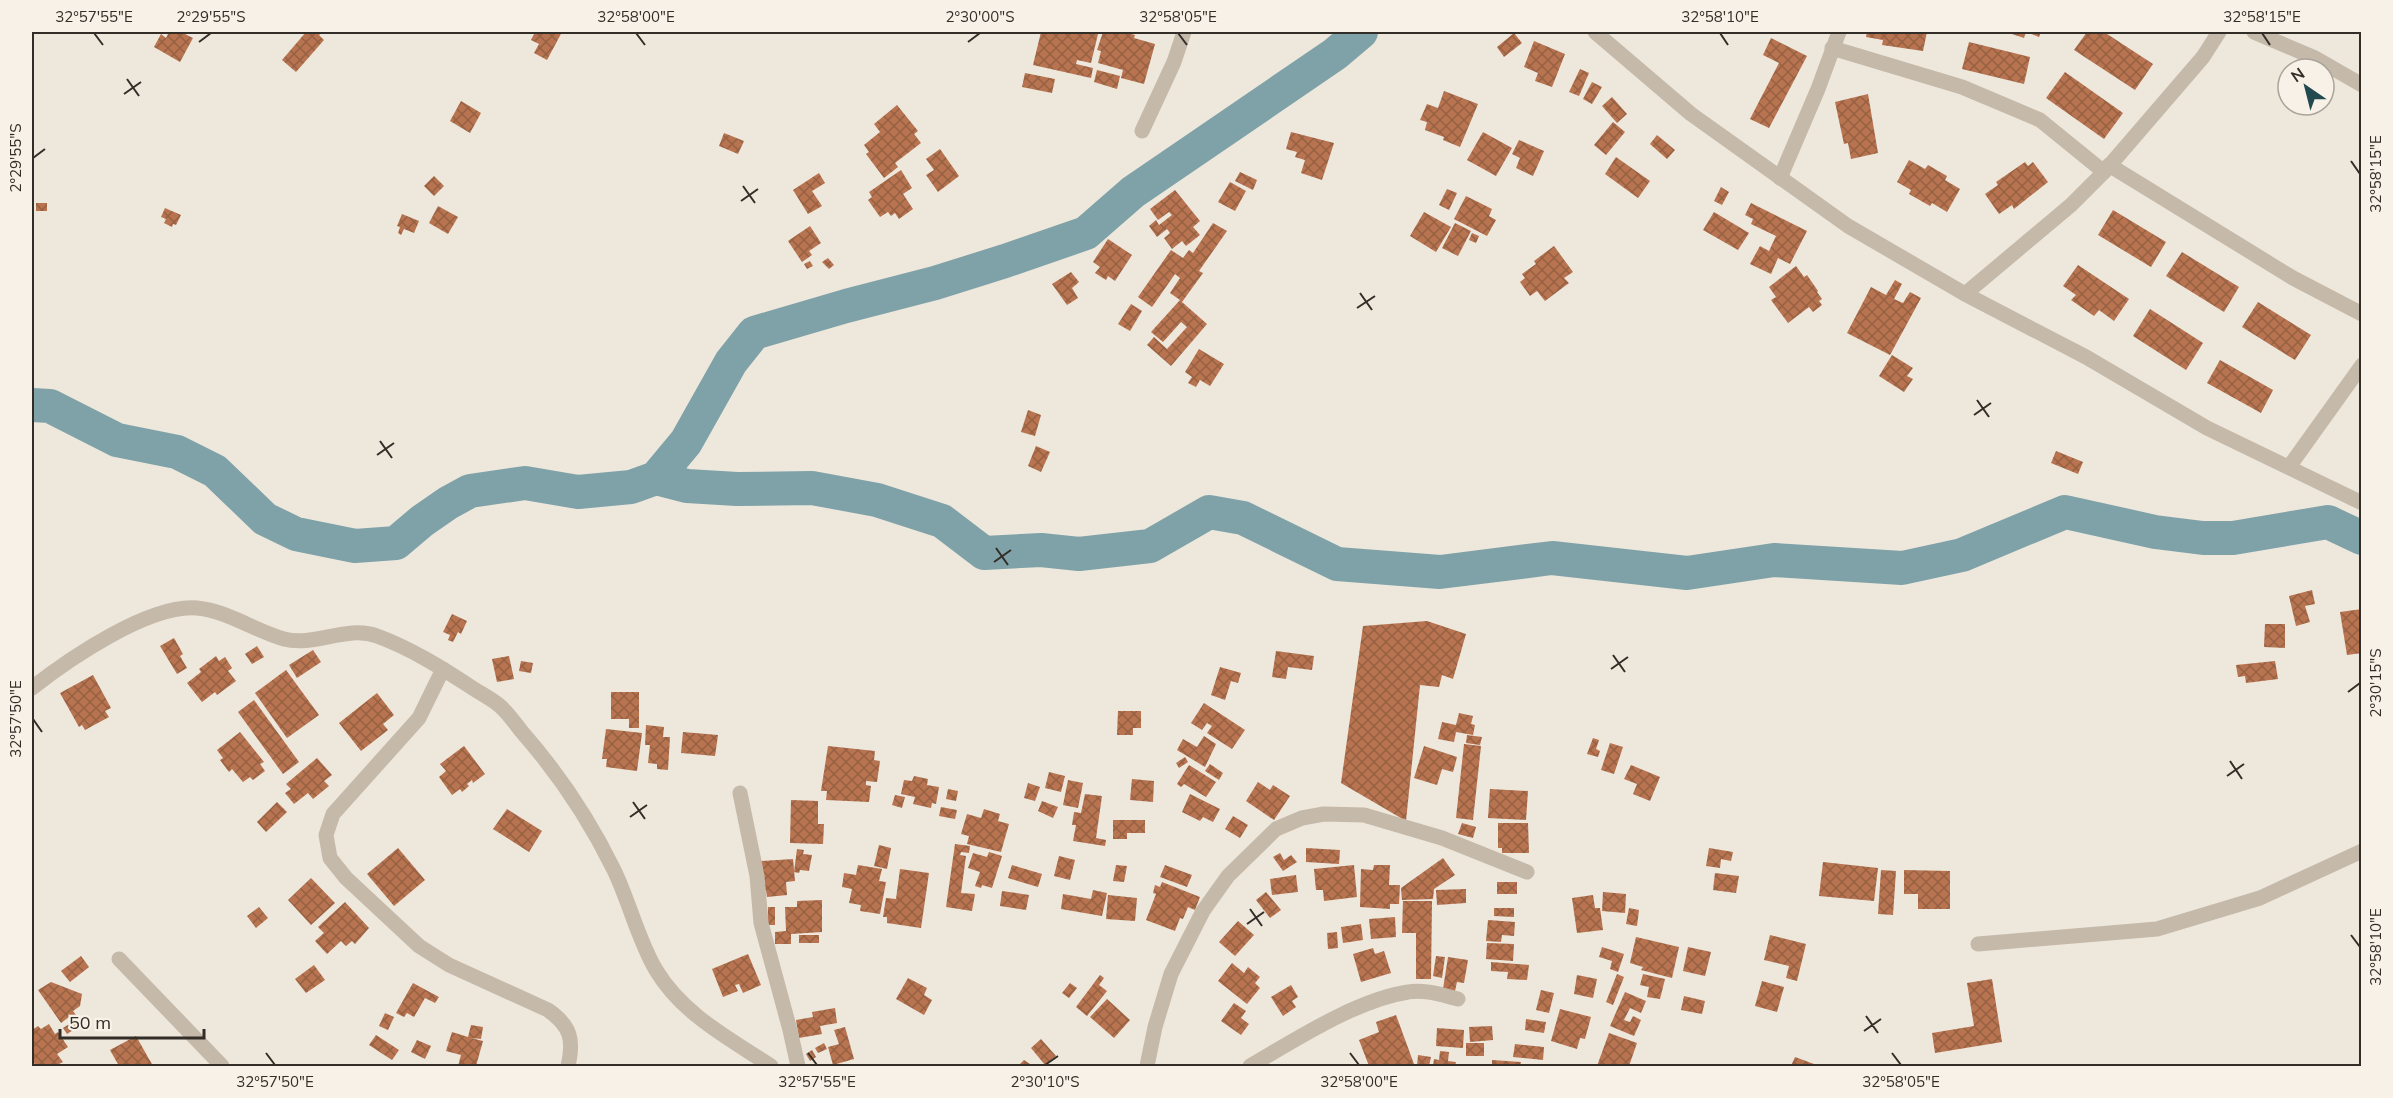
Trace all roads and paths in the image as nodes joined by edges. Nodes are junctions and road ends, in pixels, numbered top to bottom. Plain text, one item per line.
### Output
1 (1184, 32) edge
2 (1595, 32) edge
3 (1839, 32) edge
4 (2218, 32) edge
5 (2254, 32) edge
6 (1832, 48) junction
7 (2361, 85) edge
8 (1142, 131) dead end
9 (2106, 169) junction
10 (1780, 178) junction
11 (1965, 294) junction
12 (2361, 314) edge
13 (2361, 364) edge
14 (2289, 467) junction
15 (2361, 503) edge
16 (443, 669) junction
17 (32, 688) edge
18 (740, 793) dead end
19 (2361, 851) edge
20 (1527, 872) dead end
21 (1978, 944) dead end
22 (119, 958) dead end
23 (1458, 999) dead end
24 (222, 1066) edge
25 (568, 1066) edge
26 (771, 1066) edge
27 (798, 1066) edge
28 (1147, 1066) edge
29 (1250, 1066) edge

1 - 8 street
2 - 10 street
3 - 6 street
4 - 9 street
5 - 7 street
6 - 9 street
6 - 10 street
9 - 11 street
9 - 12 street
10 - 11 street
11 - 14 street
13 - 14 street
14 - 15 street
16 - 17 street
16 - 25 street
16 - 26 street
18 - 27 street
19 - 21 street
20 - 28 street
22 - 24 street
23 - 29 street

